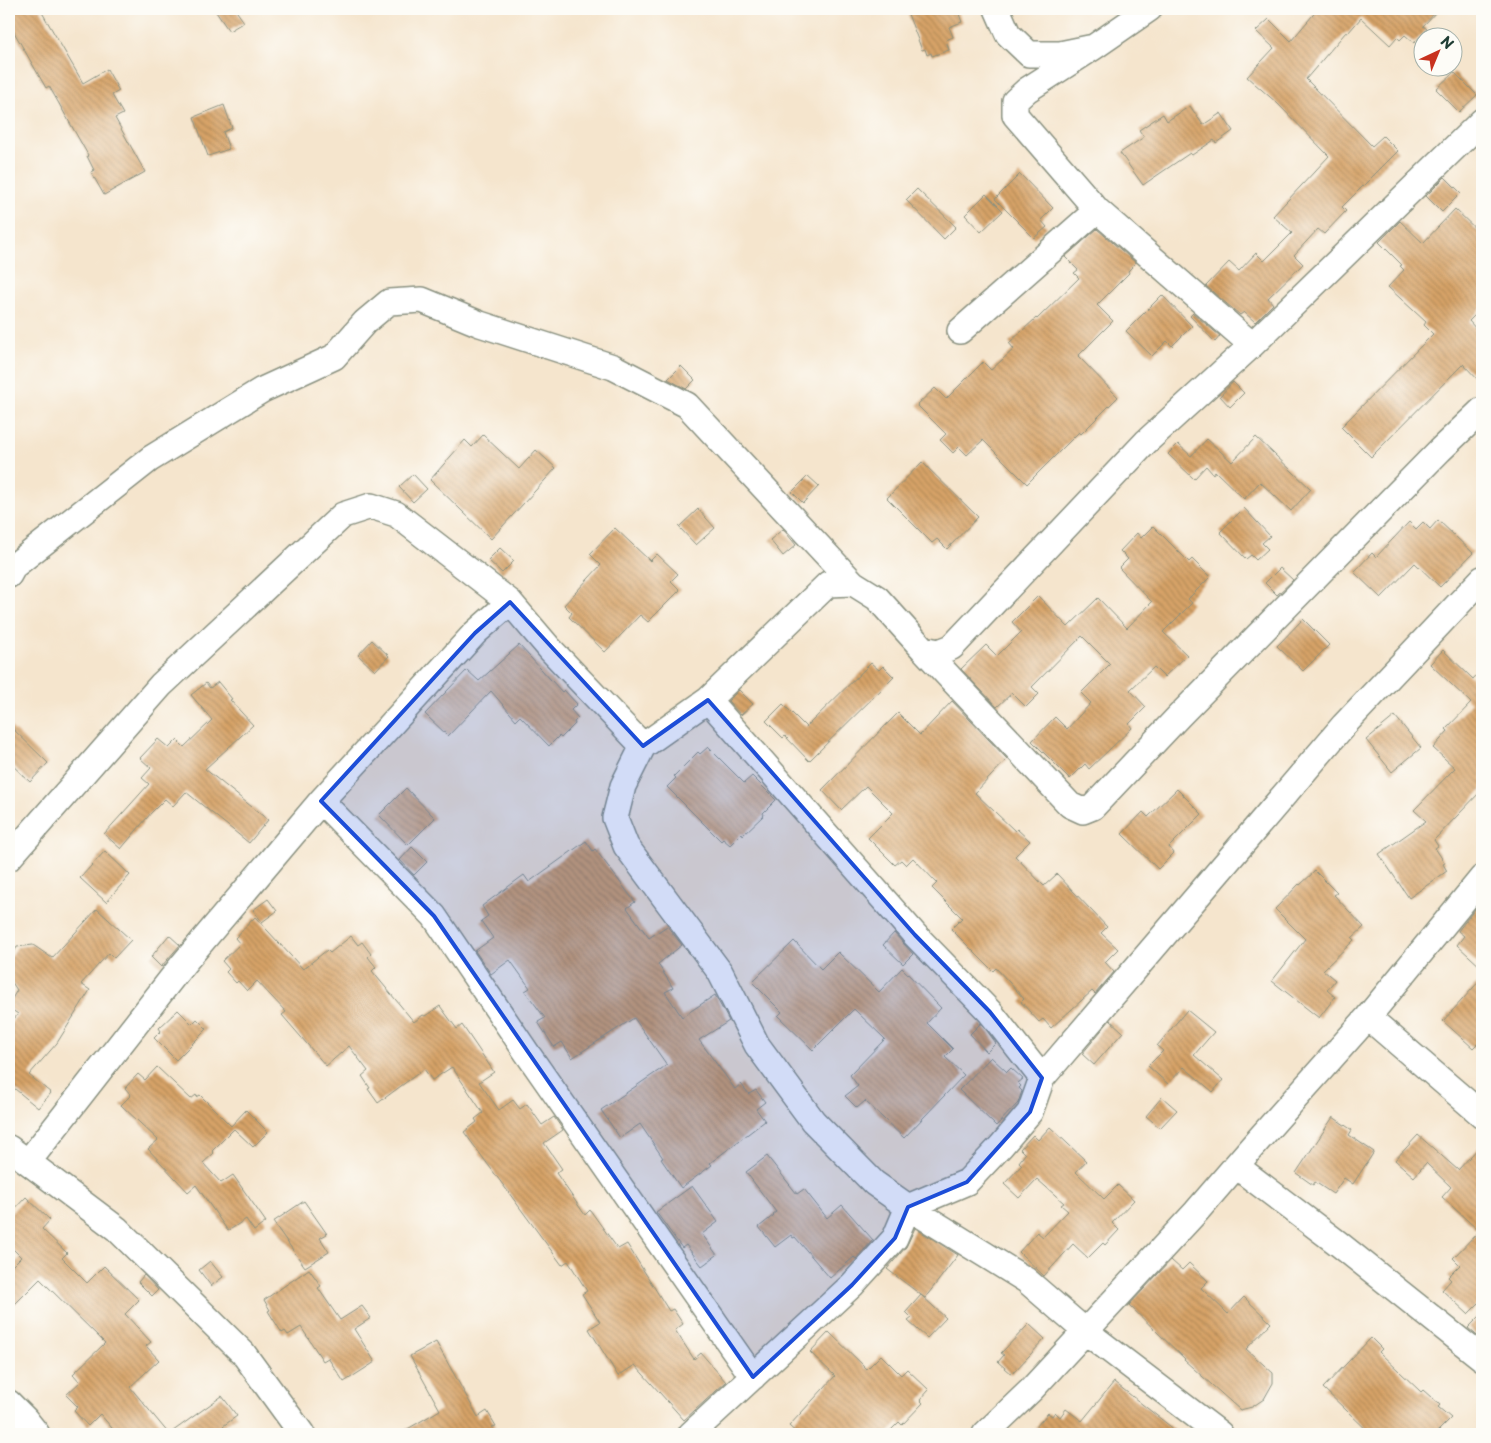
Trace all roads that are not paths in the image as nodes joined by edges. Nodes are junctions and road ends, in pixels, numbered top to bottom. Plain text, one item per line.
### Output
1 (997, 9) edge
2 (1149, 9) edge
3 (1094, 47) junction
4 (1482, 121) edge
5 (1097, 210) junction
6 (960, 330) dead end
7 (1252, 345) junction
8 (1482, 410) edge
9 (9, 575) edge
10 (1482, 579) edge
11 (853, 583) junction
12 (510, 602) junction
13 (923, 649) junction
14 (708, 700) junction
15 (643, 746) junction
16 (322, 801) junction
17 (9, 858) edge
18 (1482, 878) edge
19 (1368, 1017) junction
20 (1042, 1078) junction
21 (1482, 1115) edge
22 (18, 1155) edge
23 (1236, 1166) junction
24 (908, 1207) junction
25 (1085, 1331) junction
26 (1482, 1358) edge
27 (753, 1377) junction
28 (9, 1403) edge
29 (37, 1434) edge
30 (302, 1434) edge
31 (691, 1434) edge
32 (985, 1434) edge
33 (1220, 1434) edge

1 - 3 street
2 - 3 street
3 - 5 street
4 - 7 street
5 - 6 street
5 - 7 street
7 - 13 street
8 - 13 street
9 - 11 street
10 - 20 street
11 - 13 street
11 - 14 street
12 - 15 street
12 - 16 street
12 - 17 street
14 - 15 street
14 - 20 street
15 - 24 street
16 - 22 street
16 - 27 street
18 - 19 street
19 - 21 street
19 - 23 street
20 - 24 street
22 - 30 street
23 - 25 street
23 - 26 street
24 - 25 street
24 - 27 street
25 - 32 street
25 - 33 street
27 - 31 street
28 - 29 street

